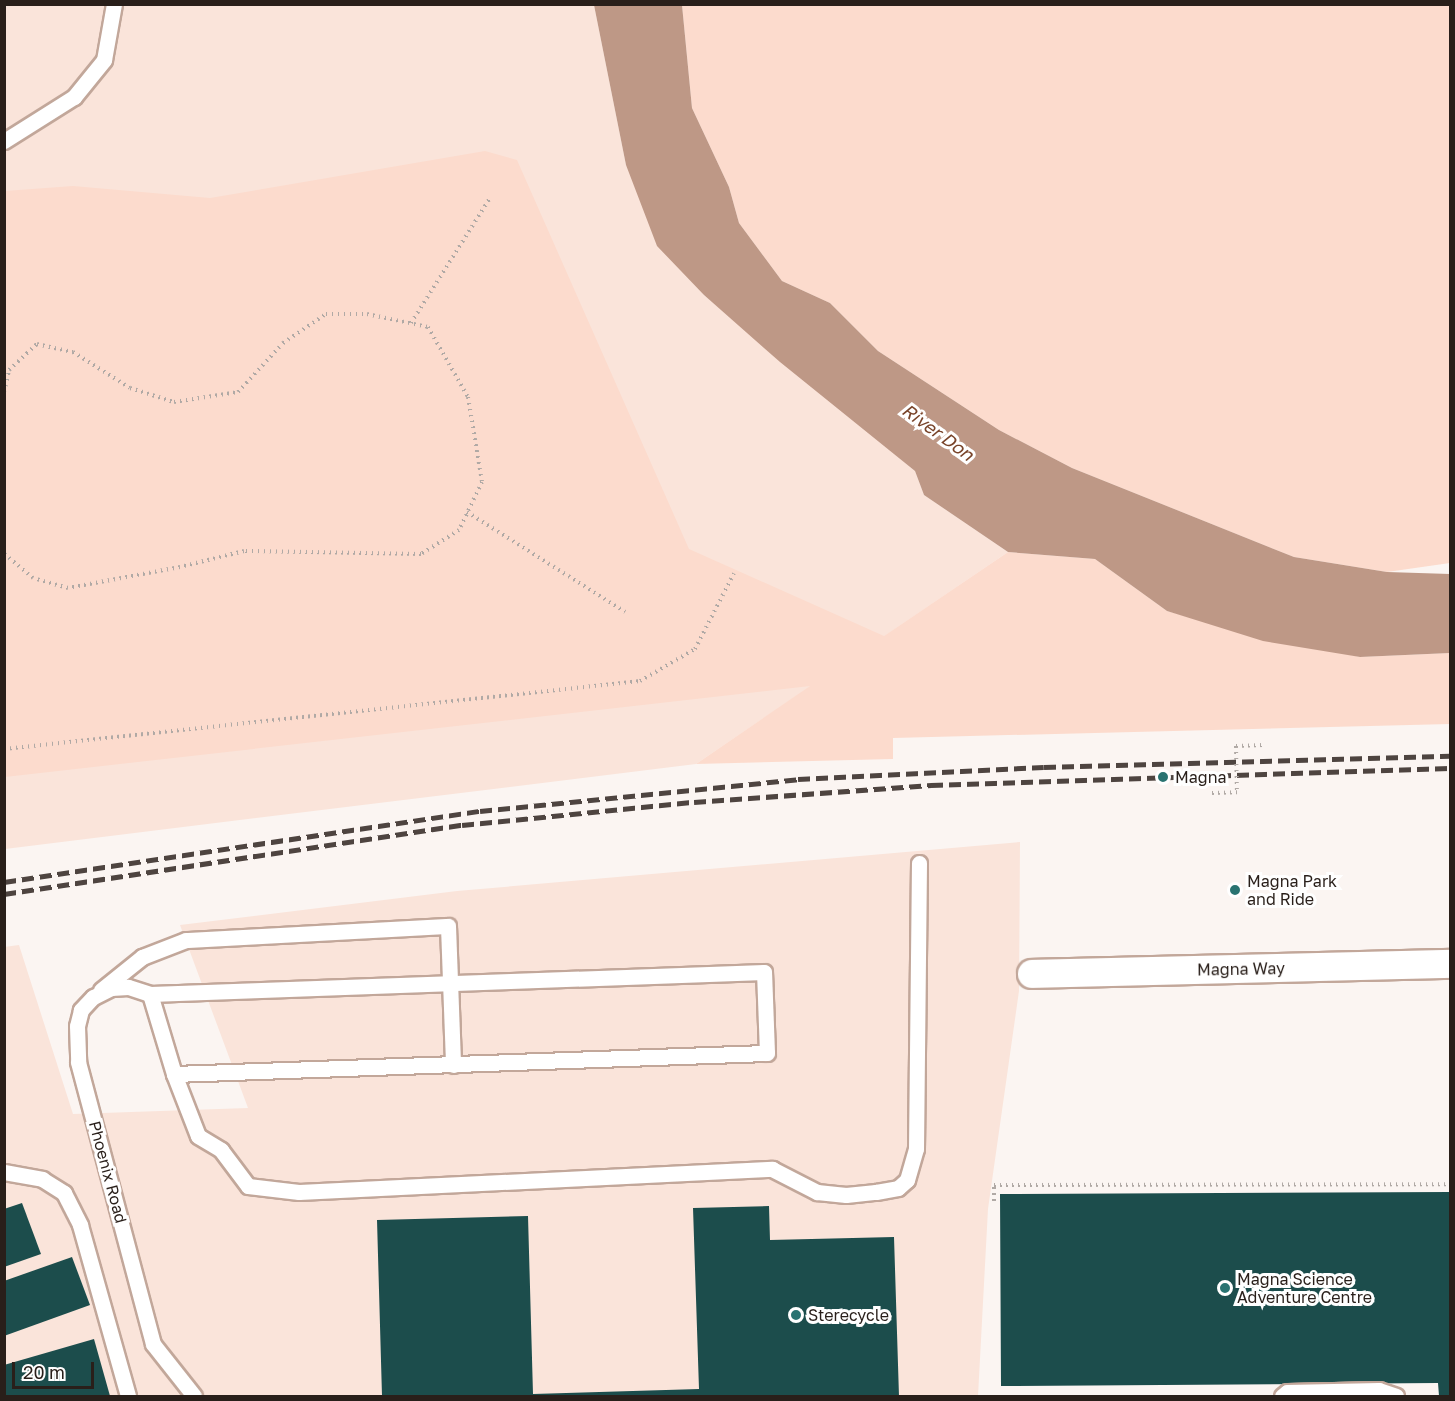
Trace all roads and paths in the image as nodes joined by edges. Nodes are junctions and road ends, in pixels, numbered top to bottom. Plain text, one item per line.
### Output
1 (114, 4) edge
2 (4, 141) edge
3 (490, 198) dead end
4 (411, 323) junction
5 (4, 392) edge
6 (467, 512) junction
7 (4, 554) edge
8 (734, 573) dead end
9 (625, 612) dead end
10 (1263, 745) dead end
11 (4, 749) edge
12 (1212, 793) dead end
13 (919, 862) dead end
14 (1450, 964) edge
15 (1032, 974) dead end
16 (450, 983) junction
17 (150, 994) junction
18 (93, 997) junction
19 (453, 1065) junction
20 (174, 1074) junction
21 (4, 1172) edge
22 (1450, 1184) edge
23 (994, 1201) dead end
24 (128, 1396) edge
25 (194, 1396) edge
26 (1282, 1396) edge
27 (1396, 1396) edge

1 - 2 lane
3 - 4 path
4 - 5 path
4 - 6 path
6 - 7 path
6 - 9 path
8 - 11 path
10 - 12 path, bridge
13 - 20 lane
14 - 15 street, Magna Way
16 - 17 lane
16 - 18 lane, Phoenix Road
16 - 19 lane
16 - 19 lane
17 - 18 lane
17 - 20 lane
18 - 25 lane, Phoenix Road
19 - 20 lane
21 - 24 lane
22 - 23 path
26 - 27 lane

